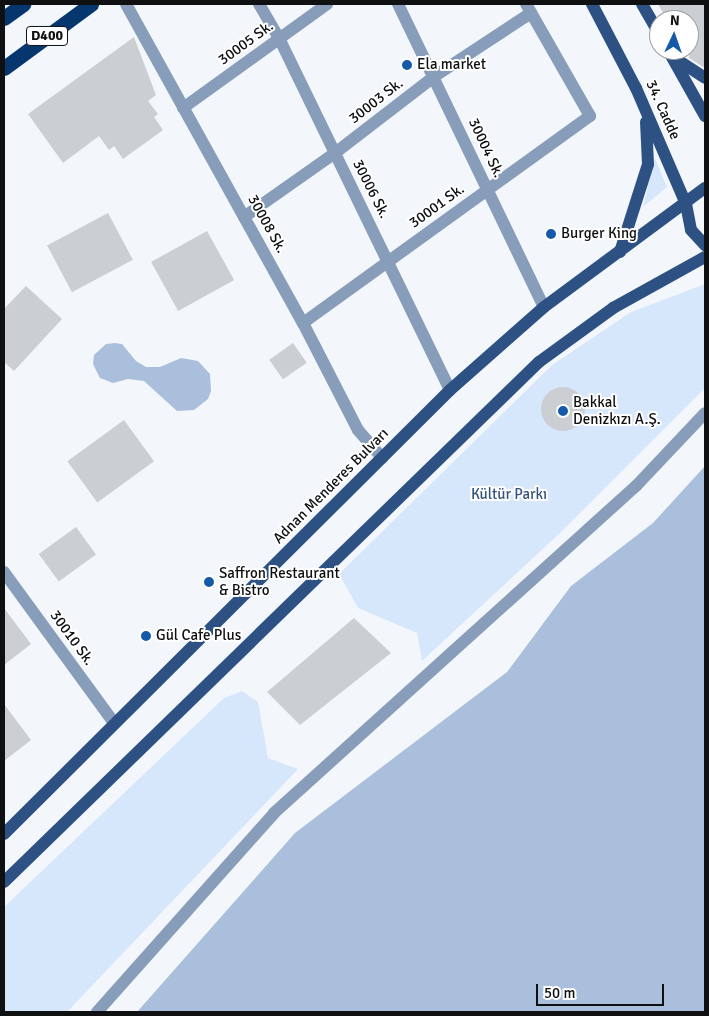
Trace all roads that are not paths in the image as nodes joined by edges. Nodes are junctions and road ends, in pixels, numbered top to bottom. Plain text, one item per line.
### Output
1 (22, 4) edge
2 (91, 4) edge
3 (126, 4) edge
4 (259, 4) edge
5 (327, 4) edge
6 (398, 4) edge
7 (592, 4) edge
8 (642, 4) edge
9 (528, 8) edge
10 (649, 16) edge
11 (4, 18) edge
12 (280, 40) junction
13 (674, 60) edge
14 (680, 60) edge
15 (4, 68) edge
16 (435, 76) junction
17 (705, 78) edge
18 (636, 88) junction
19 (183, 108) junction
20 (705, 116) edge
21 (335, 153) junction
22 (705, 188) edge
23 (488, 190) junction
24 (686, 204) junction
25 (244, 217) junction
26 (705, 245) edge
27 (620, 252) junction
28 (705, 257) edge
29 (389, 261) junction
30 (544, 307) junction
31 (303, 323) junction
32 (450, 390) junction
33 (705, 413) edge
34 (382, 458) junction
35 (4, 572) edge
36 (114, 723) junction
37 (4, 834) edge
38 (4, 882) edge
39 (97, 1012) edge

1 - 11 highway, D400
2 - 15 highway, D400
3 - 19 street, 30008 Sk.
4 - 12 street, 30006 Sk.
5 - 12 street, 30005 Sk.
6 - 16 street, 30004 Sk.
7 - 18 main road, 34. Cadde
8 - 10 main road
9 - 16 street, 30003 Sk.
9 - 23 street, 30001 Sk.
12 - 19 street, 30005 Sk.
12 - 21 street, 30006 Sk.
13 - 20 main road
14 - 17 main road
16 - 21 street, 30003 Sk.
16 - 23 street, 30004 Sk.
18 - 24 main road, 34. Cadde
18 - 27 main road
19 - 25 street, 30008 Sk.
21 - 25 street, 30003 Sk.
21 - 29 street, 30006 Sk.
22 - 24 main road, Adnan Menderes Bulvarı
23 - 29 street, 30001 Sk.
23 - 30 street, 30004 Sk.
24 - 26 main road, 34. Cadde
24 - 27 main road, Adnan Menderes Bulvarı
25 - 31 street, 30008 Sk.
27 - 30 main road, Adnan Menderes Bulvarı
28 - 38 main road
29 - 31 street, 30001 Sk.
29 - 32 street, 30006 Sk.
30 - 32 main road, Adnan Menderes Bulvarı
31 - 34 street, 30008 Sk.
32 - 34 main road, Adnan Menderes Bulvarı
33 - 39 street
34 - 36 main road, Adnan Menderes Bulvarı
35 - 36 street, 30010 Sk.
36 - 37 main road, Adnan Menderes Bulvarı

